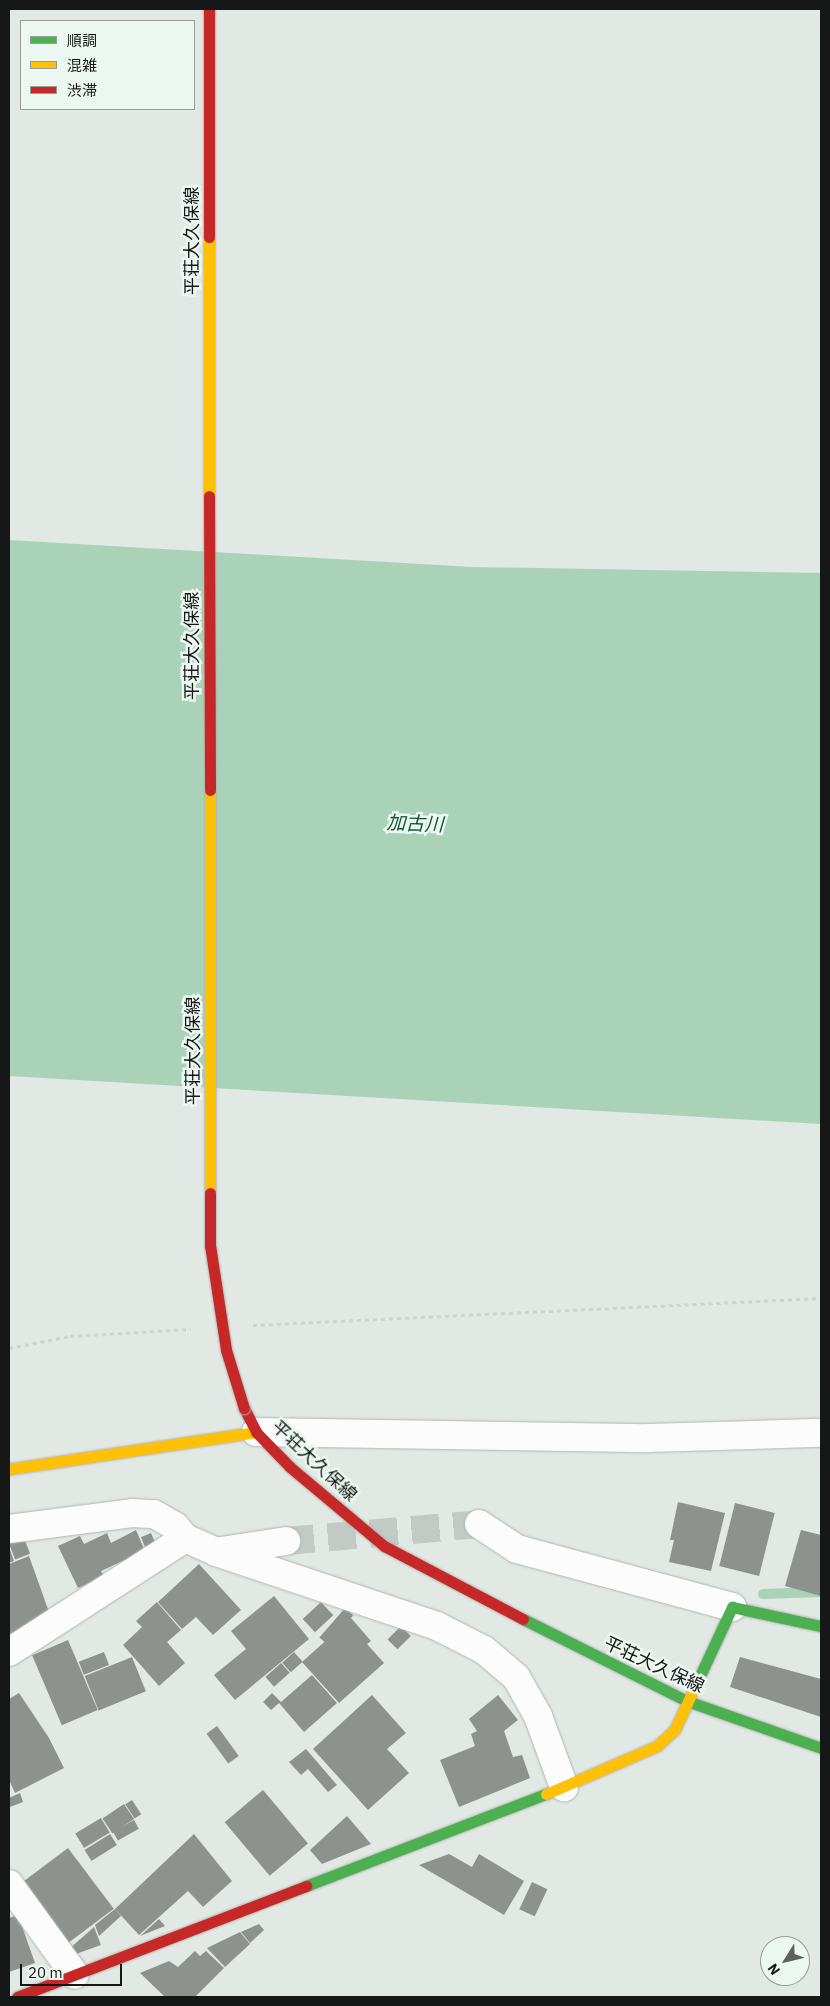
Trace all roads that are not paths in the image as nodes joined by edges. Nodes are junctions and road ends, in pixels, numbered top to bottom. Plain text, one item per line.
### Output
1 (209, 9) edge
2 (256, 1432) junction
3 (821, 1433) edge
4 (9, 1469) edge
5 (479, 1524) tunnel mouth
6 (9, 1529) edge
7 (185, 1538) junction
8 (286, 1541) tunnel mouth
9 (216, 1552) junction
10 (732, 1607) junction
11 (821, 1626) edge
12 (9, 1652) edge
13 (686, 1700) junction
14 (821, 1748) edge
15 (564, 1787) junction
16 (9, 1884) edge
17 (75, 1975) junction
18 (17, 1997) edge

1 - 2 main road, 平荘大久保線, bridge
2 - 3 street
2 - 4 main road
2 - 13 main road, 平荘大久保線
5 - 10 street
6 - 7 street
7 - 9 street
7 - 12 street
8 - 9 street
9 - 15 street
10 - 11 main road
10 - 13 main road
13 - 14 main road, 平荘大久保線
13 - 15 main road
15 - 17 main road
16 - 17 street
17 - 18 main road

